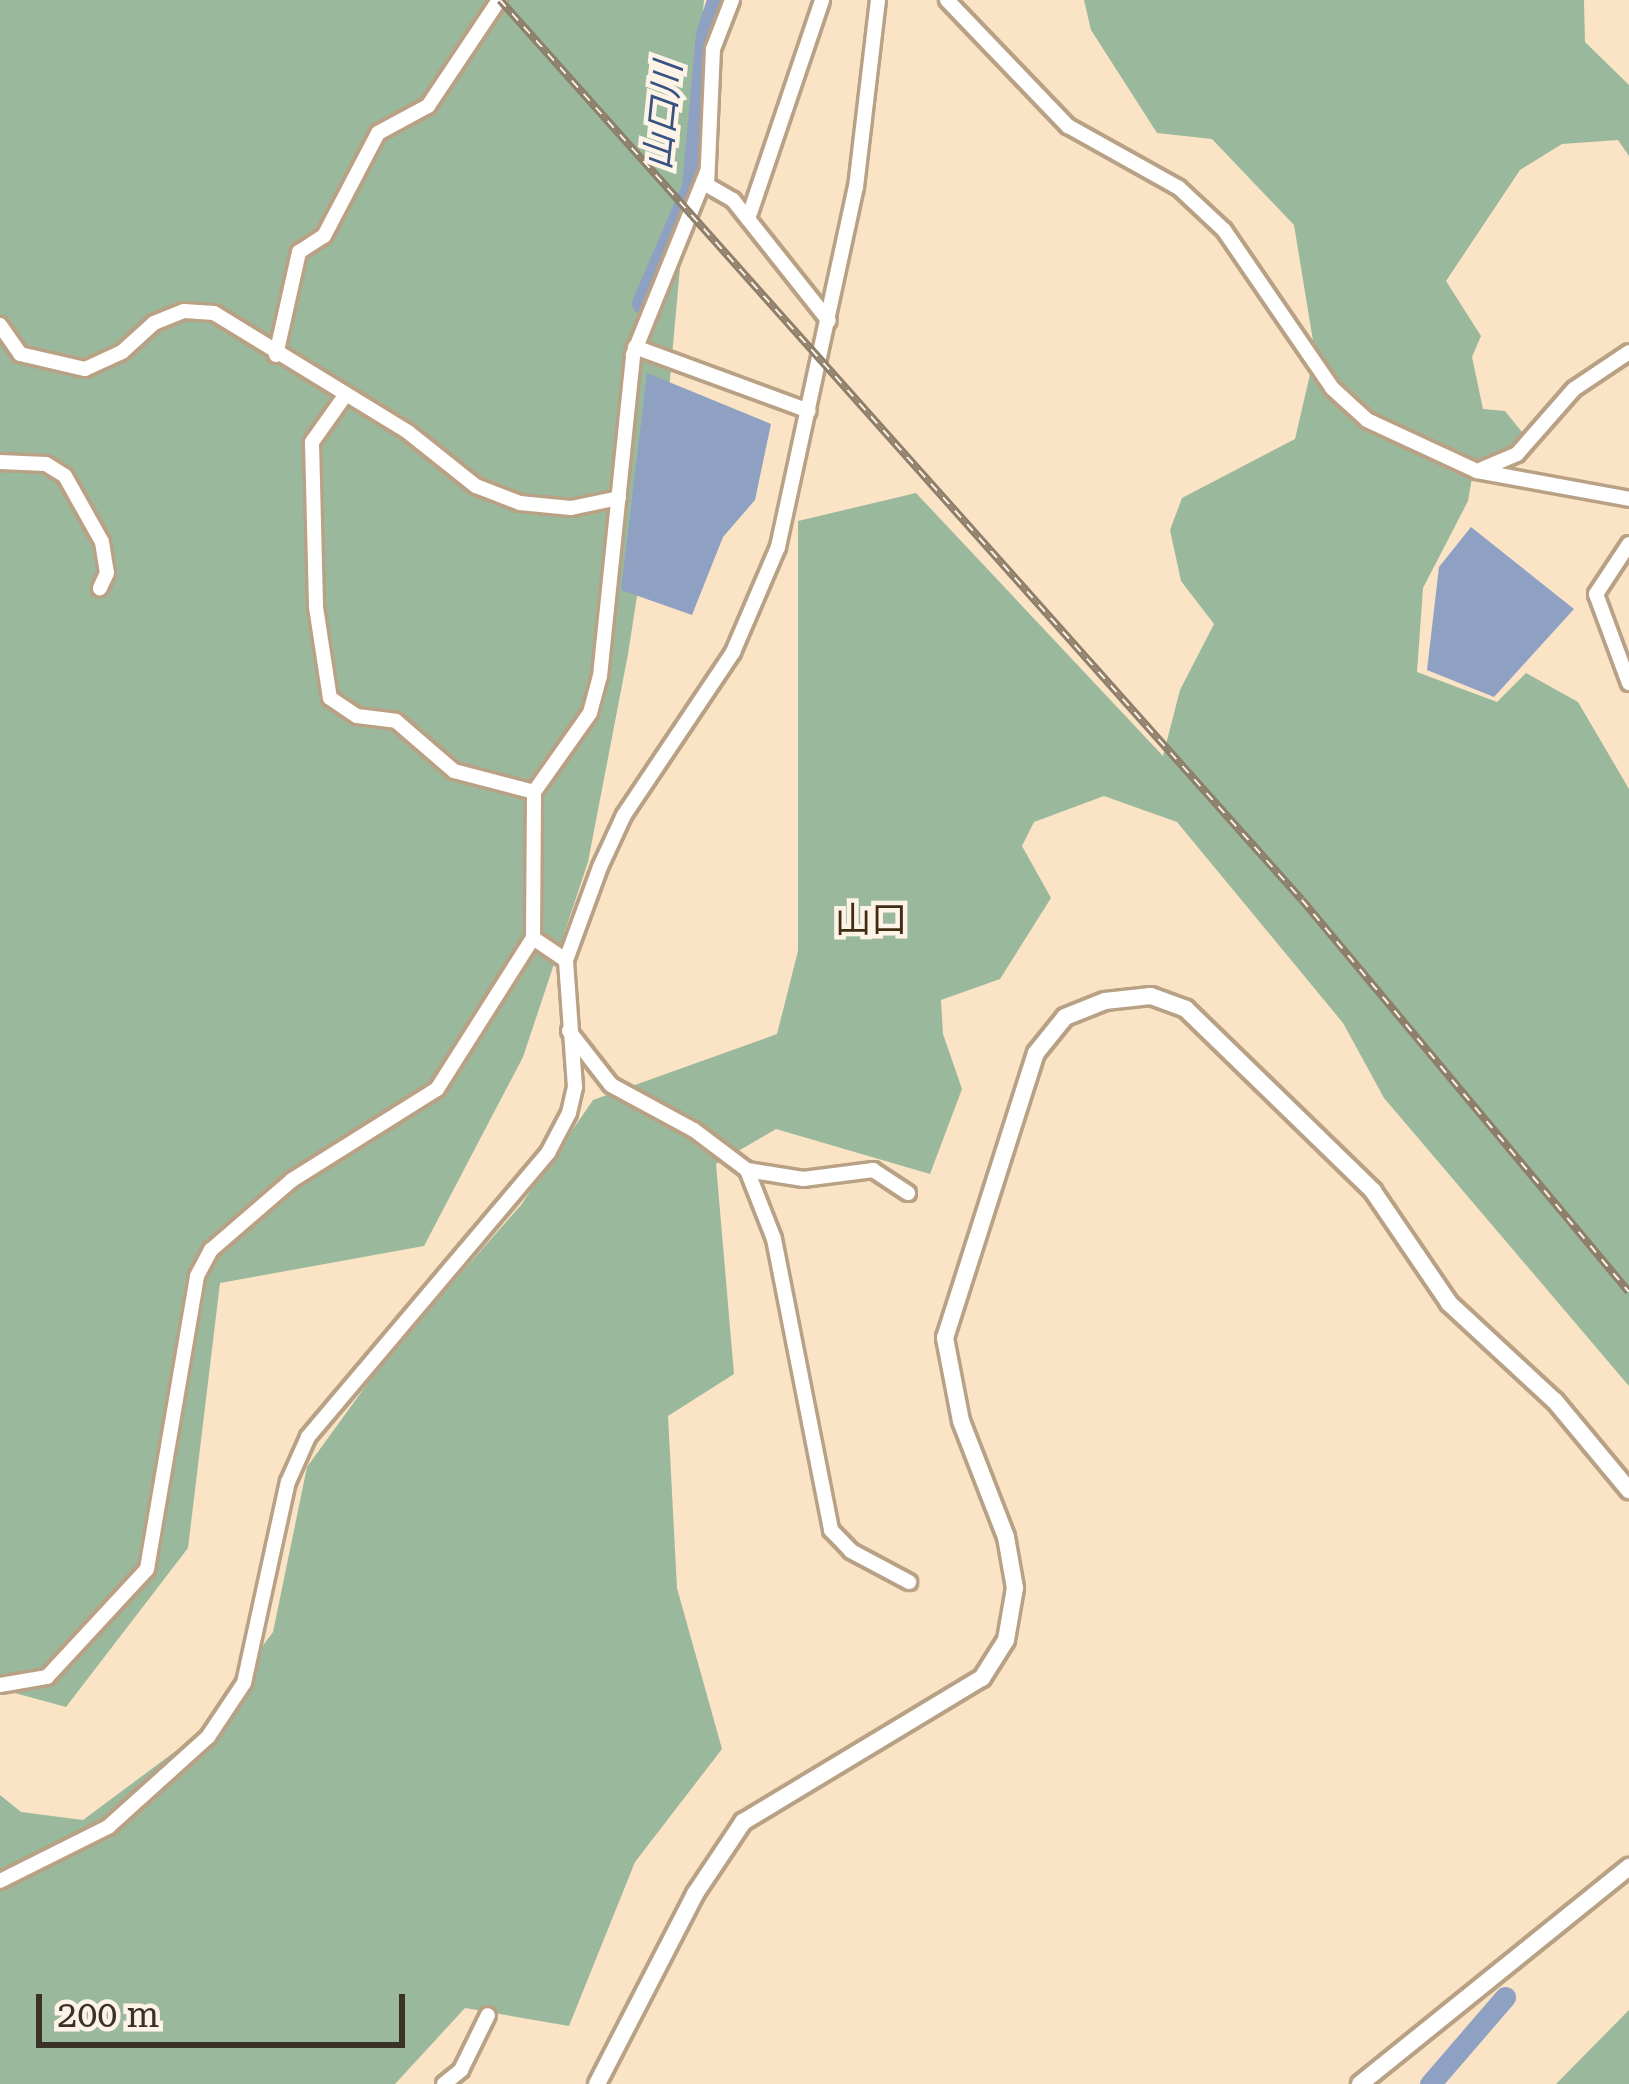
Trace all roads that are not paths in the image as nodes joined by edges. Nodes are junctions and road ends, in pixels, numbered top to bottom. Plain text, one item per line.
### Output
1 (500, 0) edge
2 (731, 0) edge
3 (822, 0) edge
4 (878, 0) edge
5 (947, 0) edge
6 (707, 172) junction
7 (748, 219) junction
8 (830, 321) junction
9 (0, 325) edge
10 (634, 347) junction
11 (1629, 352) edge
12 (276, 356) junction
13 (344, 397) junction
14 (809, 411) junction
15 (0, 462) edge
16 (1477, 471) junction
17 (620, 498) junction
18 (1629, 499) edge
19 (1629, 544) edge
20 (100, 588) dead end
21 (1629, 683) edge
22 (534, 792) junction
23 (532, 938) junction
24 (566, 960) junction
25 (568, 1030) junction
26 (747, 1169) junction
27 (908, 1193) dead end
28 (1629, 1490) edge
29 (909, 1582) dead end
30 (0, 1685) edge
31 (1629, 1867) edge
32 (0, 1881) edge
33 (488, 2014) dead end
34 (444, 2084) edge
35 (597, 2084) edge
36 (1360, 2084) edge

1 - 12 street
2 - 6 street
3 - 7 street
4 - 8 street
5 - 16 street
6 - 7 street
6 - 10 street
7 - 8 street
8 - 14 street
9 - 12 street
10 - 14 street
10 - 17 street
11 - 16 street
12 - 13 street
13 - 17 street
13 - 22 street
14 - 24 street
15 - 20 street
16 - 18 street
17 - 22 street
19 - 21 street
22 - 23 street
23 - 24 street
23 - 30 street
24 - 25 street
25 - 26 street
25 - 32 street
26 - 27 street
26 - 29 street
28 - 35 street
31 - 36 street
33 - 34 street

